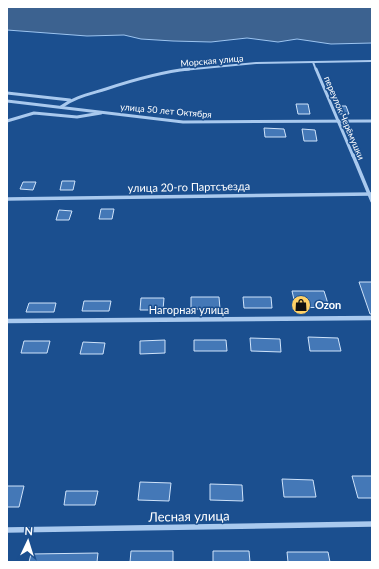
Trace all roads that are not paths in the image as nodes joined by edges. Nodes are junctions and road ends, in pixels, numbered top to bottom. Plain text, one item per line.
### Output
1 (372, 61) edge
2 (313, 62) junction
3 (7, 93) edge
4 (70, 100) junction
5 (7, 101) edge
6 (60, 107) junction
7 (104, 112) junction
8 (7, 120) edge
9 (372, 121) edge
10 (337, 122) junction
11 (370, 194) edge
12 (7, 199) edge
13 (372, 201) edge
14 (372, 318) edge
15 (7, 321) edge
16 (372, 524) edge
17 (7, 530) edge

1 - 2 street, Морская улица
2 - 4 street, Морская улица
2 - 10 street, переулок Черёмушки
3 - 4 street
4 - 6 street, Морская улица
5 - 6 street, улица 50 лет Октября
6 - 7 street, улица 50 лет Октября
7 - 8 street
7 - 10 street, улица 50 лет Октября
9 - 10 street, улица 50 лет Октября
10 - 11 street, переулок Черёмушки
11 - 12 street, улица 20-го Партсъезда
11 - 13 street, переулок Черёмушки
14 - 15 street, Нагорная улица
16 - 17 street, Лесная улица

